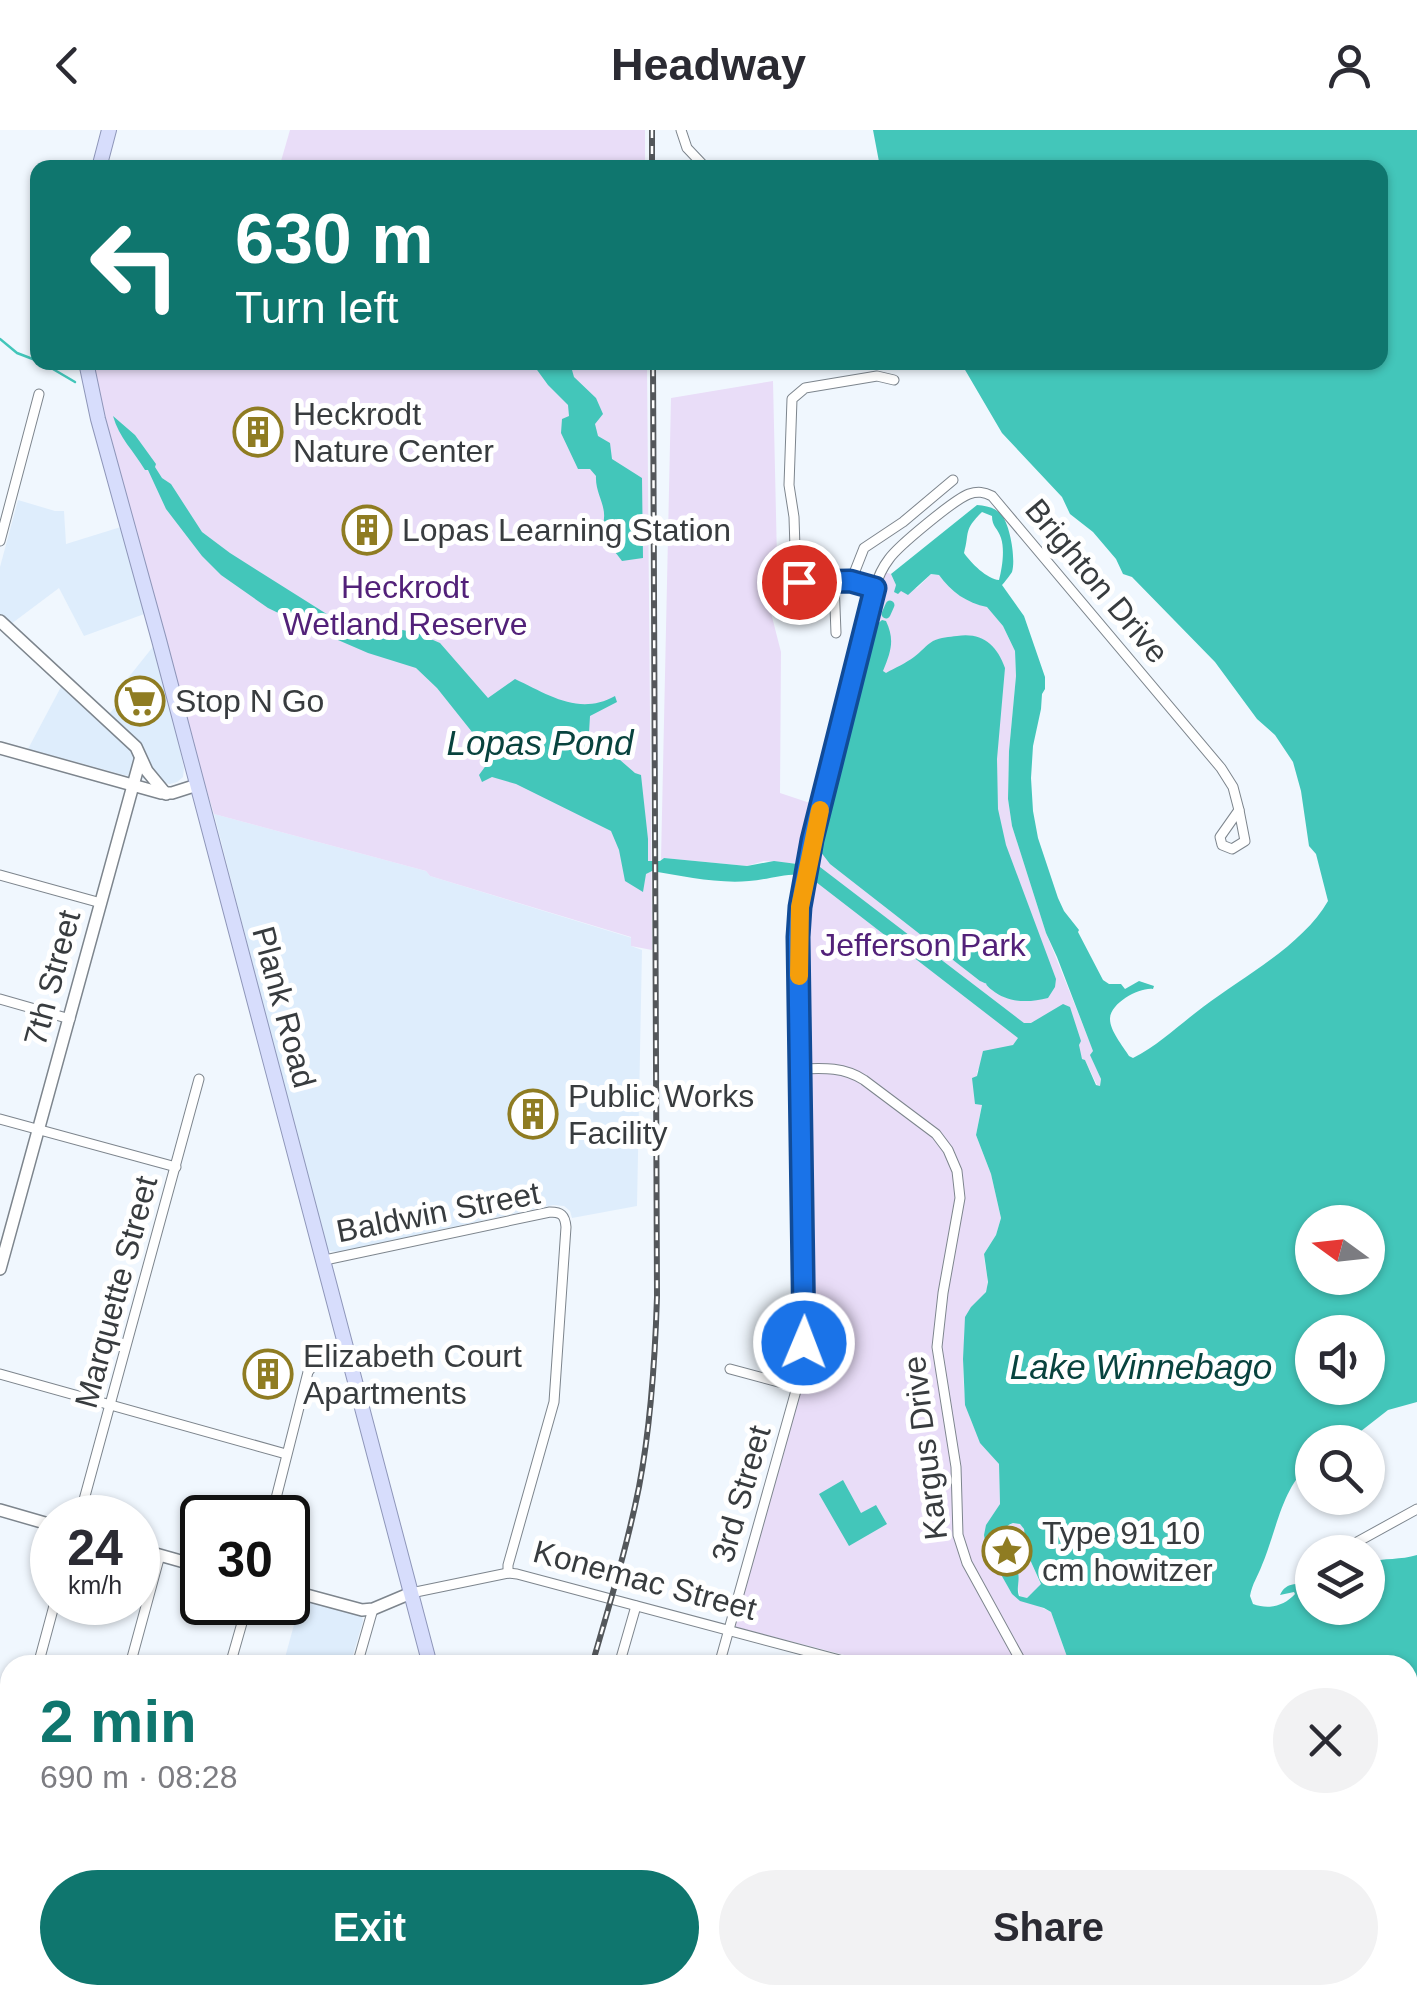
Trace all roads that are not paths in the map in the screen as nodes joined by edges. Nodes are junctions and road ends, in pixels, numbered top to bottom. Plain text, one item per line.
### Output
1 (109, 130) edge
2 (681, 130) edge
3 (101, 160) edge
4 (698, 160) edge
5 (88, 370) edge
6 (894, 380) dead end
7 (39, 394) dead end
8 (953, 480) dead end
9 (0, 542) edge
10 (884, 566) joint
11 (850, 581) junction
12 (834, 582) junction
13 (875, 588) junction
14 (0, 621) edge
15 (836, 633) dead end
16 (0, 748) edge
17 (140, 760) junction
18 (135, 785) junction
19 (197, 786) junction
20 (166, 794) junction
21 (1239, 810) dead end
22 (0, 875) edge
23 (102, 904) junction
24 (0, 999) edge
25 (70, 1018) junction
26 (801, 1068) junction
27 (199, 1079) dead end
28 (0, 1120) edge
29 (39, 1130) junction
30 (176, 1167) junction
31 (4, 1240) edge
32 (324, 1260) junction
33 (0, 1269) edge
34 (348, 1349) junction
35 (730, 1369) dead end
36 (0, 1374) edge
37 (797, 1386) junction
38 (110, 1406) junction
39 (286, 1454) junction
40 (85, 1495) edge
41 (276, 1495) edge
42 (1417, 1509) edge
43 (0, 1510) edge
44 (30, 1519) edge
45 (1370, 1535) edge
46 (160, 1555) edge
47 (180, 1561) edge
48 (508, 1573) junction
49 (411, 1593) junction
50 (310, 1596) edge
51 (636, 1606) junction
52 (372, 1608) junction
53 (49, 1625) edge
54 (141, 1625) edge
55 (241, 1625) edge
56 (729, 1630) junction
57 (41, 1655) edge
58 (133, 1655) edge
59 (233, 1655) edge
60 (360, 1655) edge
61 (427, 1655) edge
62 (622, 1655) edge
63 (722, 1655) edge
64 (814, 1655) edge
65 (1018, 1655) edge

1 - 3 main road
2 - 4 street
5 - 19 main road, Plank Road
6 - 12 street
7 - 9 street
8 - 11 street
10 - 13 street, 3rd Street
10 - 21 street, Brighton Drive
11 - 12 street
11 - 13 street
12 - 15 street
13 - 26 street, 3rd Street
14 - 17 street
16 - 18 street
17 - 18 street, 7th Street
17 - 20 street
18 - 20 street
18 - 23 street, 7th Street
19 - 20 street
19 - 32 main road, Plank Road
22 - 23 street
23 - 25 street, 7th Street
24 - 25 street
25 - 29 street, 7th Street
26 - 37 street, 3rd Street
26 - 65 street, Kargus Drive
27 - 30 street, Marquette Street
28 - 29 street
29 - 30 street
29 - 31 street, 7th Street
30 - 38 street, Marquette Street
31 - 33 street, 7th Street
32 - 34 main road, Plank Road
32 - 48 street, Baldwin Street
34 - 39 street
34 - 49 main road, Plank Road
35 - 37 street
36 - 38 street
37 - 56 street, 3rd Street
38 - 39 street
38 - 40 street, Marquette Street
39 - 41 street
42 - 45 street
43 - 44 street
46 - 47 street
48 - 49 street, Konemac Street
48 - 51 street, Konemac Street
49 - 52 street, Konemac Street
49 - 61 main road, Plank Road
50 - 52 street
51 - 56 street, Konemac Street
51 - 62 street
52 - 60 street
53 - 57 street
54 - 58 street
55 - 59 street
56 - 63 street, 3rd Street
56 - 64 street, Konemac Street

